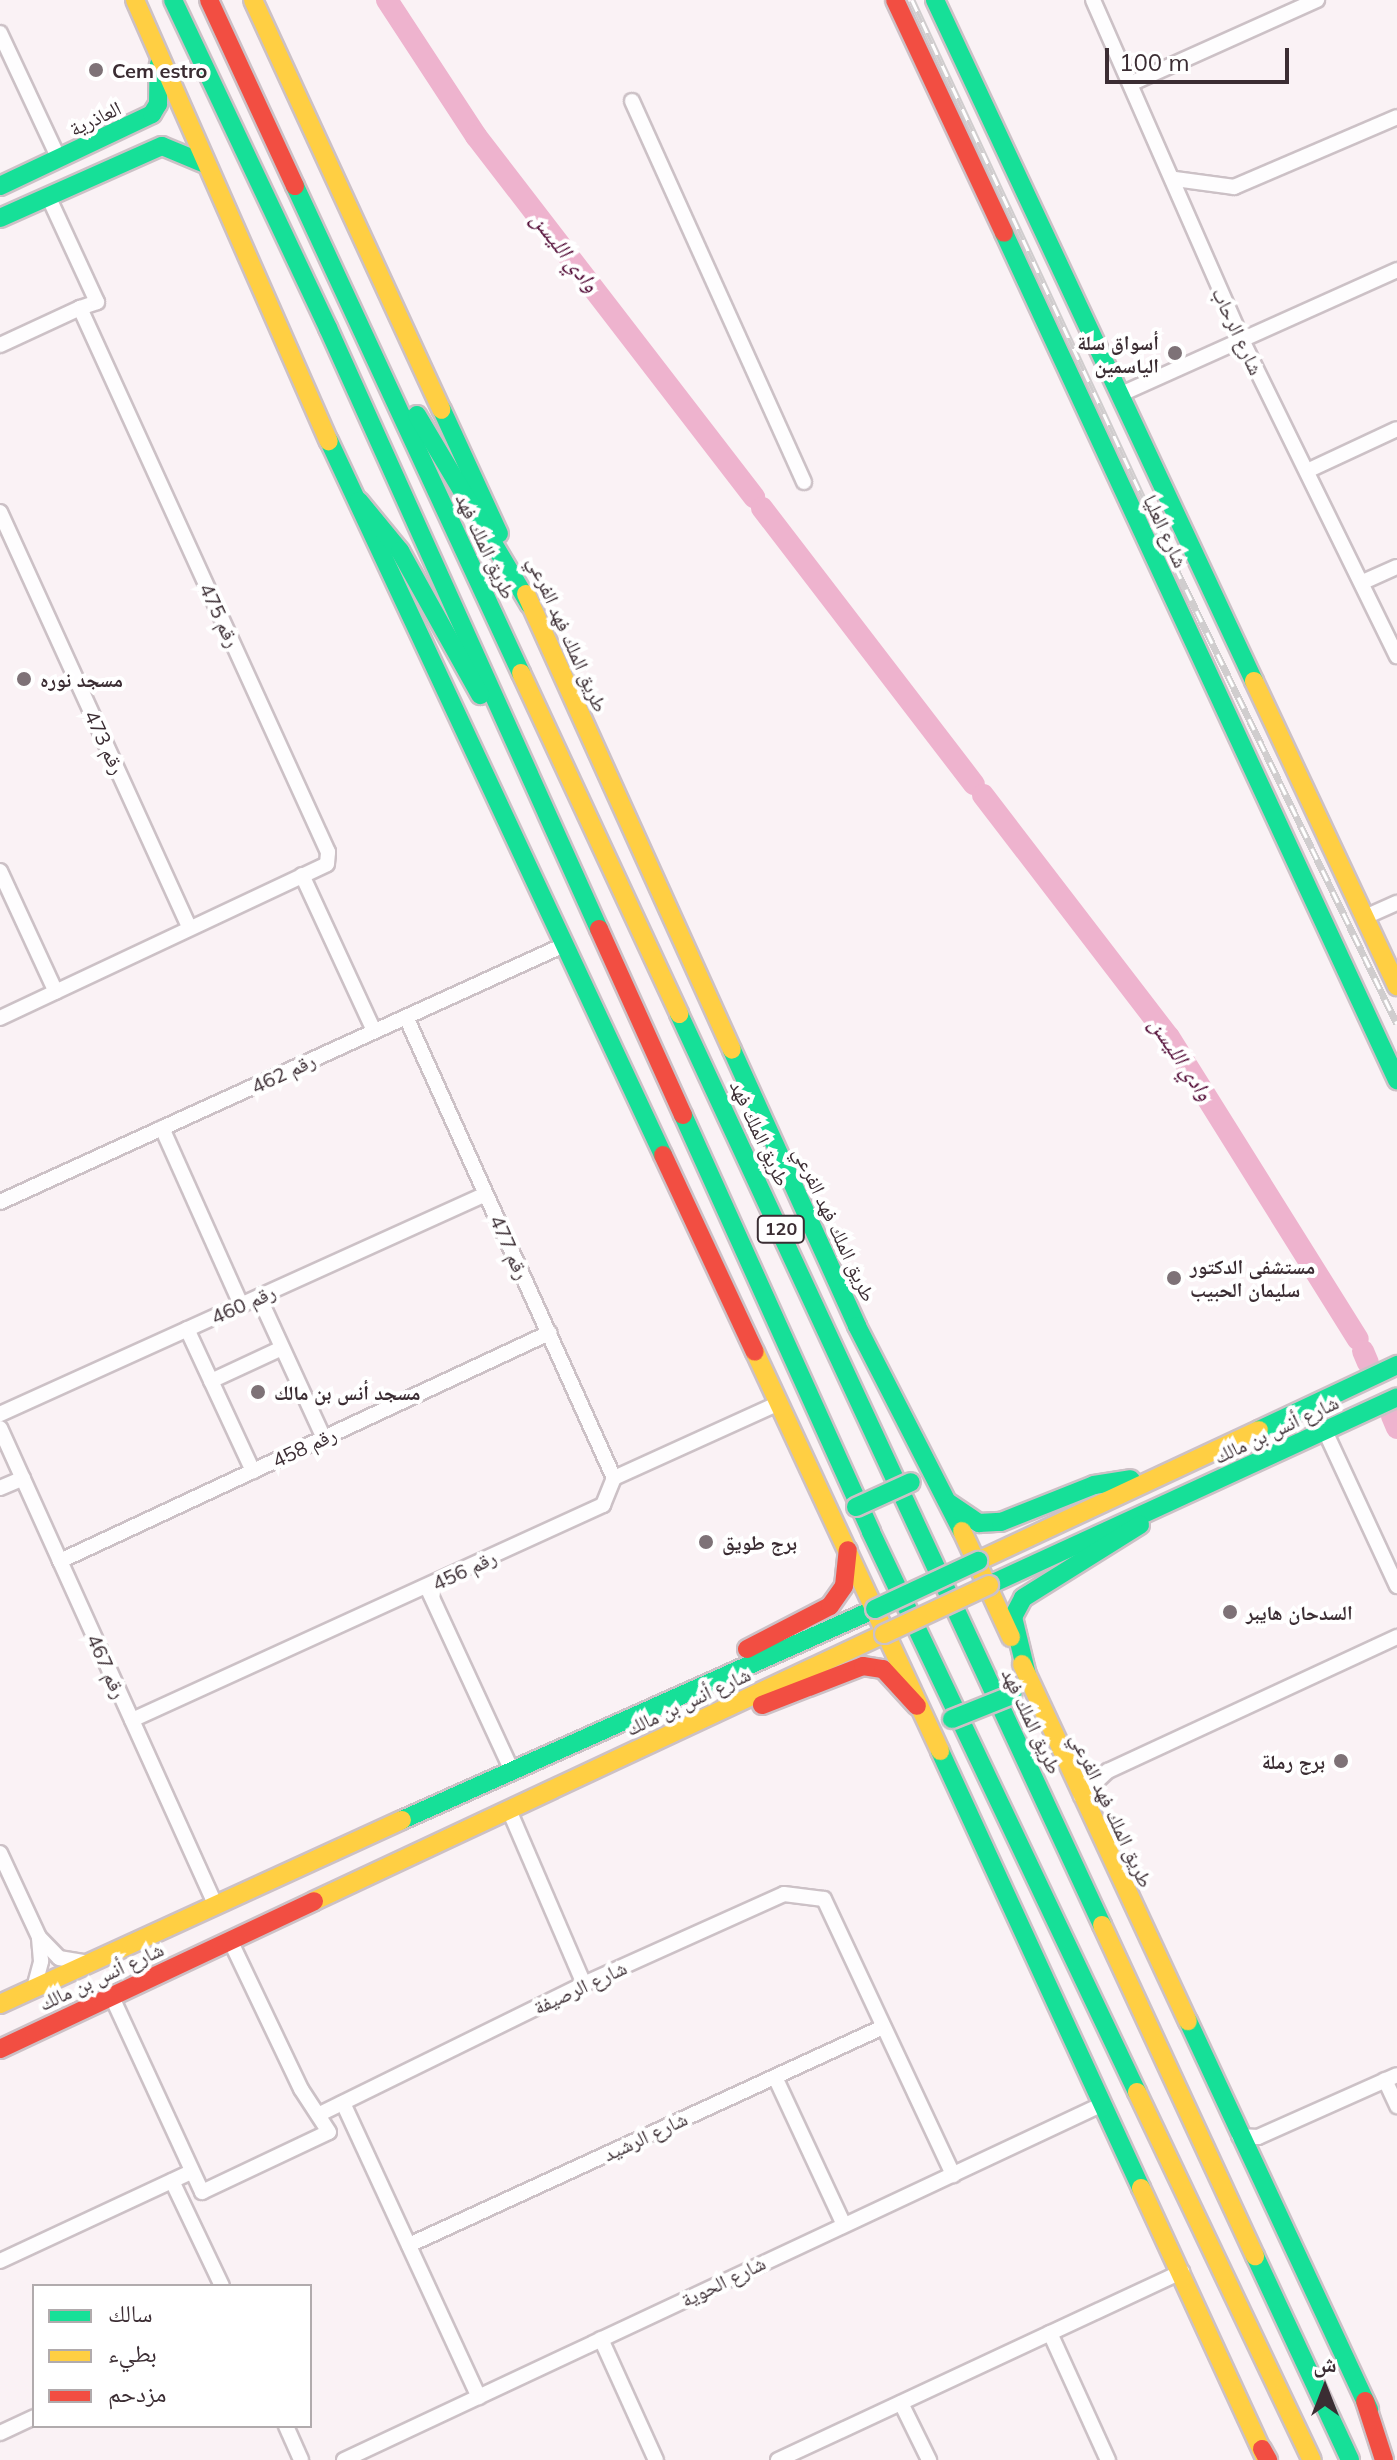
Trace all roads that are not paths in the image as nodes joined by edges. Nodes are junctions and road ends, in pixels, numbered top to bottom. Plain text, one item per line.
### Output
1 (135, 0) edge
2 (173, 0) edge
3 (209, 0) edge
4 (220, 0) edge
5 (253, 0) edge
6 (895, 0) edge
7 (935, 0) edge
8 (1093, 0) edge
9 (1317, 0) edge
10 (0, 33) edge
11 (159, 54) junction
12 (236, 58) junction
13 (6, 59) edge
14 (1132, 83) junction
15 (632, 101) dead end
16 (1397, 117) edge
17 (118, 131) junction
18 (59, 159) junction
19 (128, 159) junction
20 (203, 163) junction
21 (1175, 179) junction
22 (0, 186) edge
23 (48, 196) junction
24 (0, 218) edge
25 (1397, 270) edge
26 (80, 308) junction
27 (353, 311) junction
28 (1243, 342) junction
29 (0, 345) edge
30 (1119, 395) junction
31 (1397, 429) edge
32 (1307, 471) junction
33 (804, 482) dead end
34 (359, 501) junction
35 (0, 512) edge
36 (1397, 567) edge
37 (1363, 582) junction
38 (530, 605) junction
39 (1397, 656) edge
40 (518, 745) junction
41 (0, 871) edge
42 (302, 875) junction
43 (1397, 903) edge
44 (1365, 917) junction
45 (190, 928) junction
46 (566, 944) junction
47 (1397, 986) edge
48 (56, 992) junction
49 (406, 1017) junction
50 (0, 1018) edge
51 (374, 1031) junction
52 (1397, 1080) edge
53 (162, 1128) junction
54 (486, 1194) junction
55 (0, 1202) edge
56 (259, 1297) junction
57 (241, 1305) junction
58 (187, 1329) junction
59 (549, 1333) junction
60 (282, 1348) junction
61 (1397, 1365) edge
62 (211, 1381) junction
63 (1397, 1397) edge
64 (779, 1403) junction
65 (0, 1414) edge
66 (0, 1428) edge
67 (1325, 1431) junction
68 (324, 1438) junction
69 (923, 1457) junction
70 (253, 1471) junction
71 (1156, 1475) junction
72 (23, 1478) junction
73 (614, 1478) junction
74 (0, 1488) edge
75 (824, 1498) junction
76 (949, 1503) junction
77 (1167, 1503) junction
78 (848, 1550) junction
79 (60, 1561) junction
80 (978, 1561) junction
81 (989, 1585) junction
82 (1397, 1586) edge
83 (427, 1587) junction
84 (875, 1609) junction
85 (884, 1634) junction
86 (1397, 1637) edge
87 (1027, 1675) junction
88 (683, 1691) junction
89 (917, 1706) junction
90 (1045, 1717) junction
91 (132, 1720) junction
92 (695, 1722) junction
93 (943, 1765) junction
94 (511, 1769) junction
95 (1081, 1796) junction
96 (509, 1810) junction
97 (0, 1853) edge
98 (215, 1904) junction
99 (39, 1937) junction
100 (230, 1940) junction
101 (88, 1962) junction
102 (584, 1984) junction
103 (34, 1988) junction
104 (111, 1995) junction
105 (0, 2004) edge
106 (881, 2028) junction
107 (0, 2049) edge
108 (775, 2077) junction
109 (1391, 2078) edge
110 (343, 2103) junction
111 (1103, 2104) junction
112 (1397, 2106) edge
113 (320, 2114) junction
114 (1239, 2136) junction
115 (191, 2172) junction
116 (953, 2175) junction
117 (172, 2181) junction
118 (843, 2223) junction
119 (409, 2245) junction
120 (0, 2261) edge
121 (1182, 2272) junction
122 (221, 2284) edge
123 (1050, 2333) junction
124 (601, 2339) junction
125 (479, 2397) junction
126 (1365, 2401) junction
127 (901, 2403) junction
128 (32, 2418) edge
129 (287, 2428) edge
130 (0, 2433) edge
131 (1265, 2456) edge
132 (301, 2460) edge
133 (344, 2460) edge
134 (656, 2460) edge
135 (778, 2460) edge
136 (929, 2460) edge
137 (1108, 2460) edge
138 (1312, 2460) edge
139 (1350, 2460) edge
140 (1384, 2460) edge
141 (1392, 2460) edge

1 - 11 main road
2 - 40 main road, 120
3 - 12 main road, طريق الملك فهد / 120
4 - 12 main road
5 - 38 main road, طريق الملك فهد الفرعي
6 - 52 main road, شارع العليا
7 - 30 main road, شارع العليا
8 - 14 street, شارع الرحاب
9 - 14 street
10 - 13 street
11 - 17 main road, العاذرية
11 - 20 main road
12 - 27 main road, طريق الملك فهد / 120
13 - 18 street
14 - 21 street, شارع الرحاب
15 - 33 street
16 - 21 street
17 - 18 main road, العاذرية
17 - 19 main road
18 - 22 main road, العاذرية
19 - 20 main road
19 - 23 main road
20 - 34 main road
21 - 28 street, شارع الرحاب
23 - 24 main road
23 - 26 street
25 - 28 street
26 - 29 street
26 - 42 street, رقم 475
27 - 38 main road
27 - 139 main road, طريق الملك فهد / 120
28 - 30 street
28 - 32 street, شارع الرحاب
30 - 44 main road, شارع العليا
31 - 32 street
32 - 37 street, شارع الرحاب
34 - 40 main road
34 - 46 main road
35 - 45 street, رقم 473
36 - 37 street
37 - 39 street, شارع الرحاب
38 - 69 main road, طريق الملك فهد الفرعي
40 - 138 main road, 120
41 - 48 street
42 - 45 street
42 - 51 street
43 - 44 street
44 - 47 main road, شارع العليا
45 - 48 street
46 - 49 street, رقم 462
46 - 64 main road
48 - 50 street
49 - 51 street, رقم 462
49 - 54 street, رقم 477
51 - 53 street, رقم 462
53 - 55 street, رقم 462
53 - 57 street
54 - 56 street, رقم 460
54 - 59 street, رقم 477
56 - 57 street, رقم 460
56 - 60 street
57 - 58 street, رقم 460
58 - 62 street
58 - 65 street, رقم 460
59 - 68 street, رقم 458
59 - 73 street, رقم 477
60 - 62 street
60 - 68 street
61 - 71 main road
62 - 70 street
63 - 67 main road, شارع أنس بن مالك
64 - 73 street
64 - 75 main road
66 - 72 street, رقم 467
67 - 77 main road, شارع أنس بن مالك
67 - 82 street
68 - 70 street, رقم 458
69 - 75 main road, bridge
69 - 76 main road, طريق الملك فهد الفرعي
70 - 79 street, رقم 458
71 - 76 main road
71 - 80 main road, شارع أنس بن مالك
72 - 74 street
72 - 79 street, رقم 467
73 - 83 street, رقم 456
75 - 78 main road
76 - 80 main road, طريق الملك فهد الفرعي
77 - 81 main road, شارع أنس بن مالك
77 - 87 main road
78 - 84 main road
78 - 88 main road
79 - 91 street, رقم 467
80 - 81 main road, طريق الملك فهد الفرعي
80 - 84 main road, شارع أنس بن مالك, bridge
81 - 85 main road, شارع أنس بن مالك, bridge
81 - 87 main road, طريق الملك فهد الفرعي
83 - 91 street, رقم 456
83 - 94 street
84 - 85 main road
84 - 88 main road, شارع أنس بن مالك
85 - 89 main road
85 - 92 main road, شارع أنس بن مالك
86 - 95 street
87 - 90 main road, طريق الملك فهد الفرعي
88 - 94 main road, شارع أنس بن مالك
89 - 92 main road
89 - 93 main road
90 - 93 main road, bridge
90 - 95 main road, طريق الملك فهد الفرعي
91 - 98 street, رقم 467
92 - 96 main road, شارع أنس بن مالك
93 - 111 main road
94 - 98 main road, شارع أنس بن مالك
95 - 114 main road, طريق الملك فهد الفرعي
96 - 100 main road, شارع أنس بن مالك
96 - 102 street
97 - 99 street
98 - 101 main road, شارع أنس بن مالك
99 - 101 street
99 - 103 street
100 - 104 main road, شارع أنس بن مالك
100 - 113 street
101 - 103 main road, شارع أنس بن مالك
102 - 106 street, شارع الرصيفة
102 - 110 street, شارع الرصيفة
103 - 105 main road, شارع أنس بن مالك
104 - 107 main road, شارع أنس بن مالك
104 - 115 street
106 - 108 street, شارع الرشيد
106 - 116 street
108 - 118 street
108 - 119 street, شارع الرشيد
109 - 112 street
109 - 114 street
110 - 113 street, شارع الرصيفة
110 - 119 street
111 - 116 street, شارع الحوية
111 - 121 main road
113 - 115 street
114 - 126 main road, طريق الملك فهد الفرعي
115 - 117 street
116 - 118 street, شارع الحوية
117 - 120 street
117 - 122 street
118 - 124 street, شارع الحوية
119 - 125 street
121 - 123 street
121 - 131 main road
123 - 127 street
123 - 137 street
124 - 125 street, شارع الحوية
124 - 134 street
125 - 133 street, شارع الحوية
126 - 140 main road
126 - 141 main road, طريق الملك فهد الفرعي
127 - 135 street
127 - 136 street
128 - 130 street
129 - 132 street

